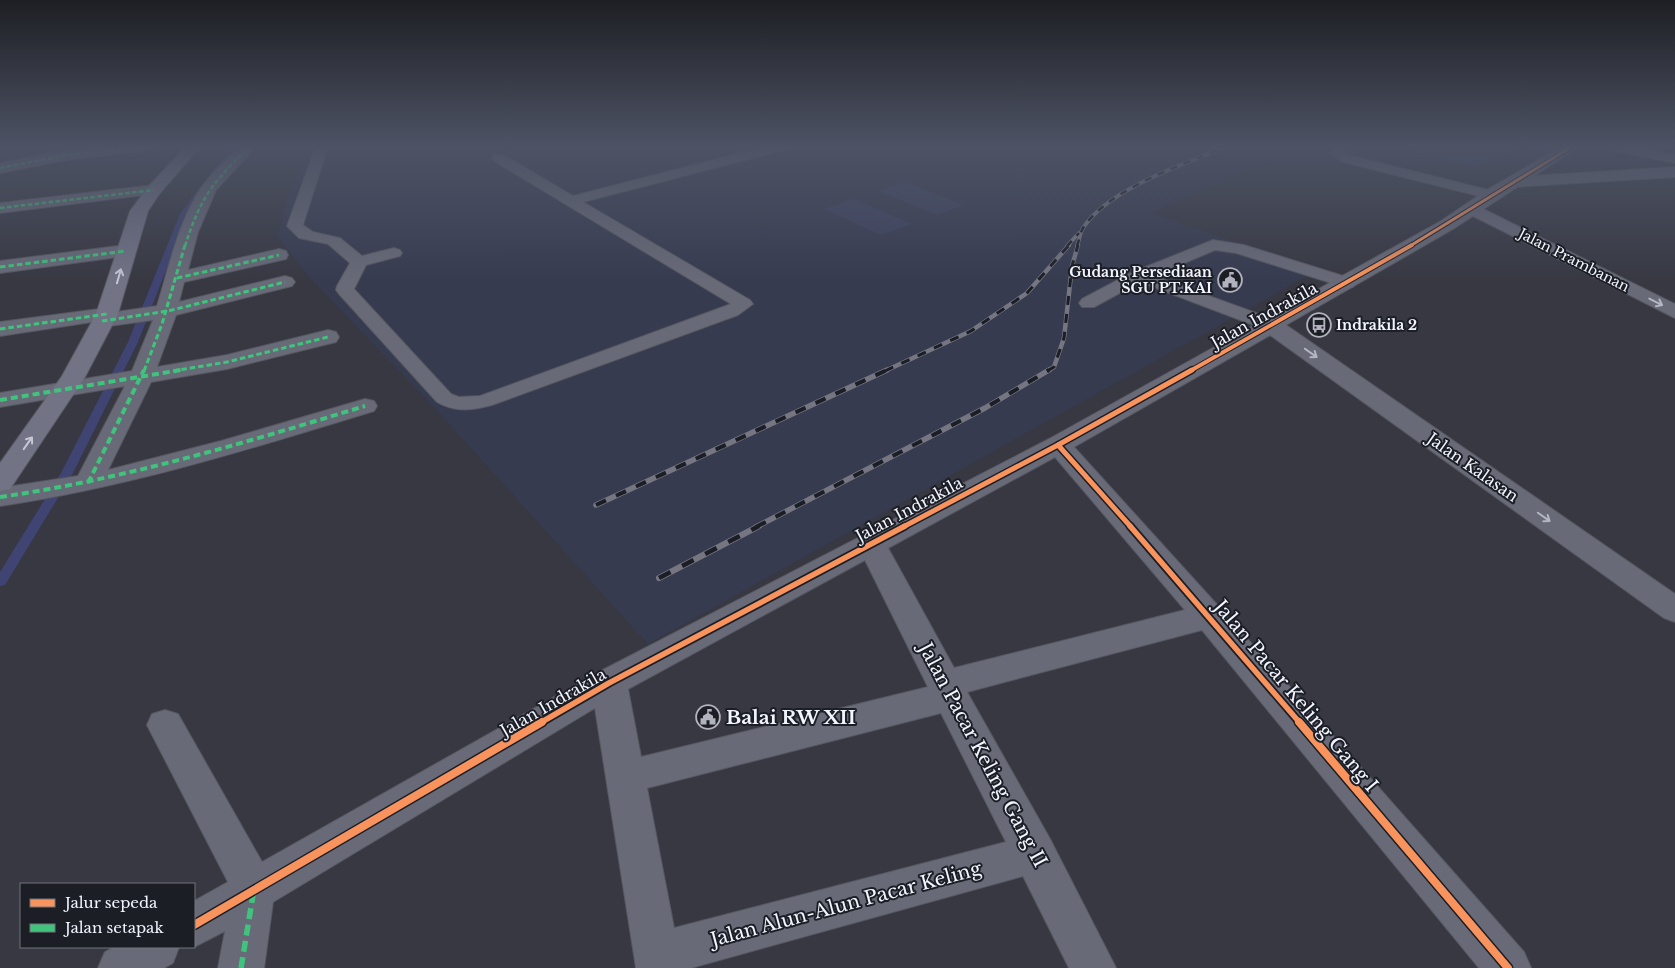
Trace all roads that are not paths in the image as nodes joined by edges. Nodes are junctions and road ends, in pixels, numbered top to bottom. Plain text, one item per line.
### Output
1 (144, 191) edge
2 (153, 191) edge
3 (208, 191) edge
4 (307, 191) edge
5 (557, 191) edge
6 (607, 191) edge
7 (1476, 191) edge
8 (1497, 191) edge
9 (1491, 195) junction
10 (573, 200) junction
11 (0, 208) edge
12 (1473, 209) junction
13 (126, 251) junction
14 (394, 253) dead end
15 (279, 255) dead end
16 (359, 262) junction
17 (0, 267) edge
18 (1139, 276) junction
19 (177, 278) junction
20 (285, 282) dead end
21 (1347, 283) junction
22 (1088, 302) dead end
23 (161, 312) junction
24 (1675, 312) edge
25 (108, 318) junction
26 (1271, 325) junction
27 (0, 329) edge
28 (328, 337) dead end
29 (138, 377) junction
30 (76, 388) junction
31 (0, 400) edge
32 (365, 406) dead end
33 (1058, 445) junction
34 (80, 485) junction
35 (5, 492) edge
36 (869, 544) junction
37 (1675, 610) edge
38 (1209, 616) junction
39 (610, 683) junction
40 (948, 690) junction
41 (165, 725) dead end
42 (626, 777) junction
43 (1035, 853) junction
44 (254, 888) junction
45 (195, 924) edge
46 (155, 948) edge
47 (658, 961) edge
48 (121, 968) edge
49 (241, 968) edge
50 (1093, 968) edge
51 (1508, 968) edge

1 - 11 street
2 - 13 main road
3 - 19 street
4 - 16 lane
5 - 10 lane
6 - 10 lane
7 - 9 lane
8 - 9 street, Jalan Indrakila
9 - 12 street, Jalan Indrakila
10 - 16 lane
12 - 21 street, Jalan Indrakila
12 -> 24 street, Jalan Prambanan
13 - 17 street
25 -> 13 main road
14 - 16 lane
15 - 19 street
18 - 21 lane
18 - 22 lane
18 - 26 lane
19 - 23 street
20 - 23 street
21 - 26 street, Jalan Indrakila
23 - 25 street
23 - 29 street
25 - 27 street
25 - 30 main road
26 - 33 street, Jalan Indrakila
26 -> 37 street, Jalan Kalasan
28 - 29 street
29 - 30 street
29 - 34 street
30 - 31 street
35 -> 30 main road
32 - 34 street
33 - 36 street, Jalan Indrakila
33 - 38 street, Jalan Pacar Keling Gang I
34 - 35 street
36 - 39 street, Jalan Indrakila
36 - 40 street, Jalan Pacar Keling Gang II
38 - 40 street
38 - 51 street, Jalan Pacar Keling Gang I
39 - 42 street
39 - 44 street, Jalan Indrakila
40 - 42 street
40 - 43 street, Jalan Pacar Keling Gang II
41 - 44 street
42 - 47 street
43 - 47 street, Jalan Alun-Alun Pacar Keling
43 - 50 street, Jalan Pacar Keling Gang II
44 - 45 street, Jalan Indrakila
44 - 49 street
46 - 48 street

